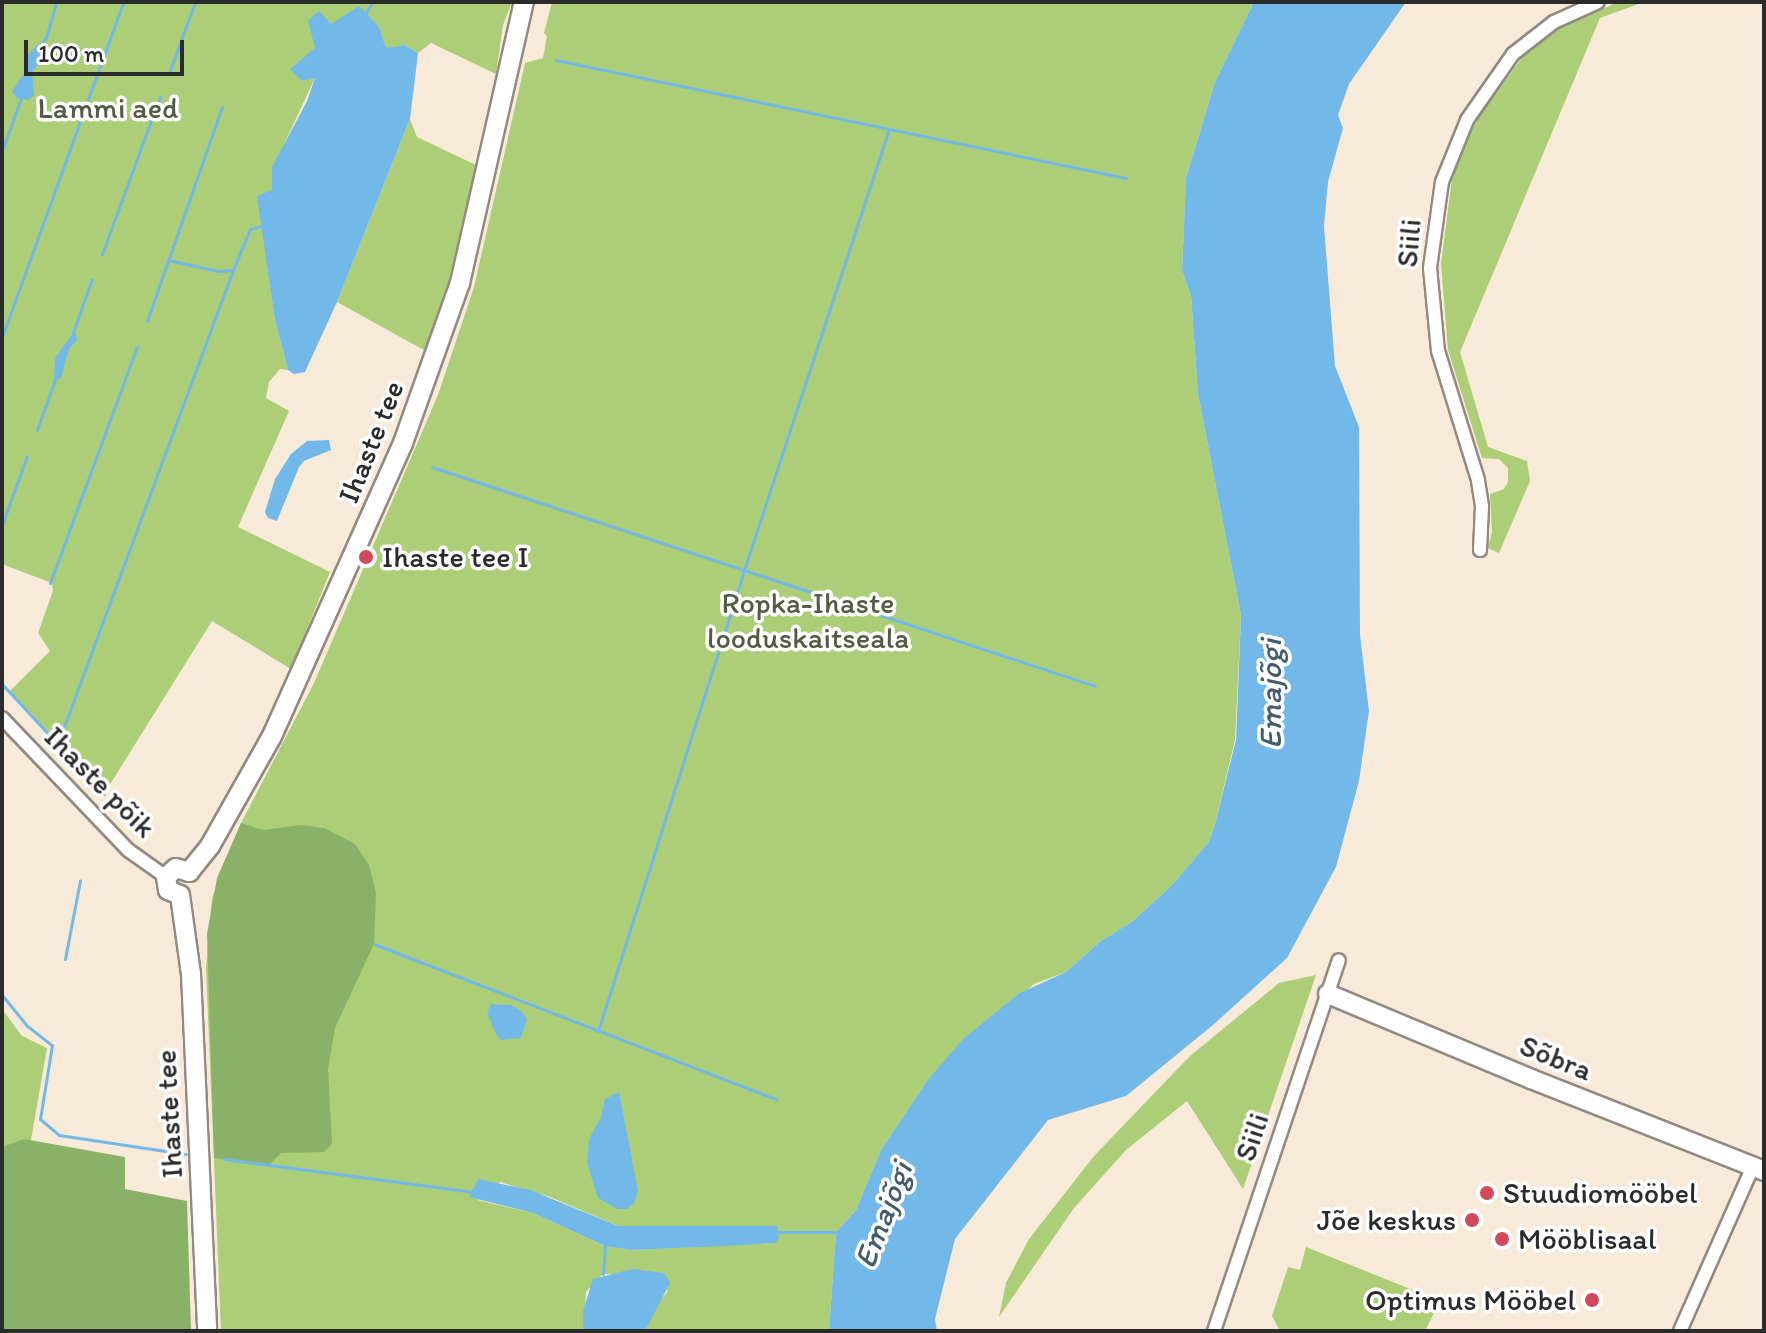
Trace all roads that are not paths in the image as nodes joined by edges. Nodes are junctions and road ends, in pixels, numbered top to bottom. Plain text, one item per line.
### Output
1 (524, 2) edge
2 (1598, 2) edge
3 (1480, 550) dead end
4 (2, 718) edge
5 (189, 872) junction
6 (166, 877) junction
7 (180, 895) junction
8 (1339, 960) dead end
9 (1328, 994) junction
10 (1758, 1169) edge
11 (207, 1331) edge
12 (1214, 1331) edge
13 (1680, 1331) edge

1 - 5 street, Ihaste tee
2 - 3 street, Siili
4 - 6 street, Ihaste põik
5 - 6 street
5 - 7 street
6 - 7 street
7 - 11 street, Ihaste tee
8 - 9 street, Siili
9 - 10 street, Sõbra
9 - 12 street, Siili
10 - 13 street

